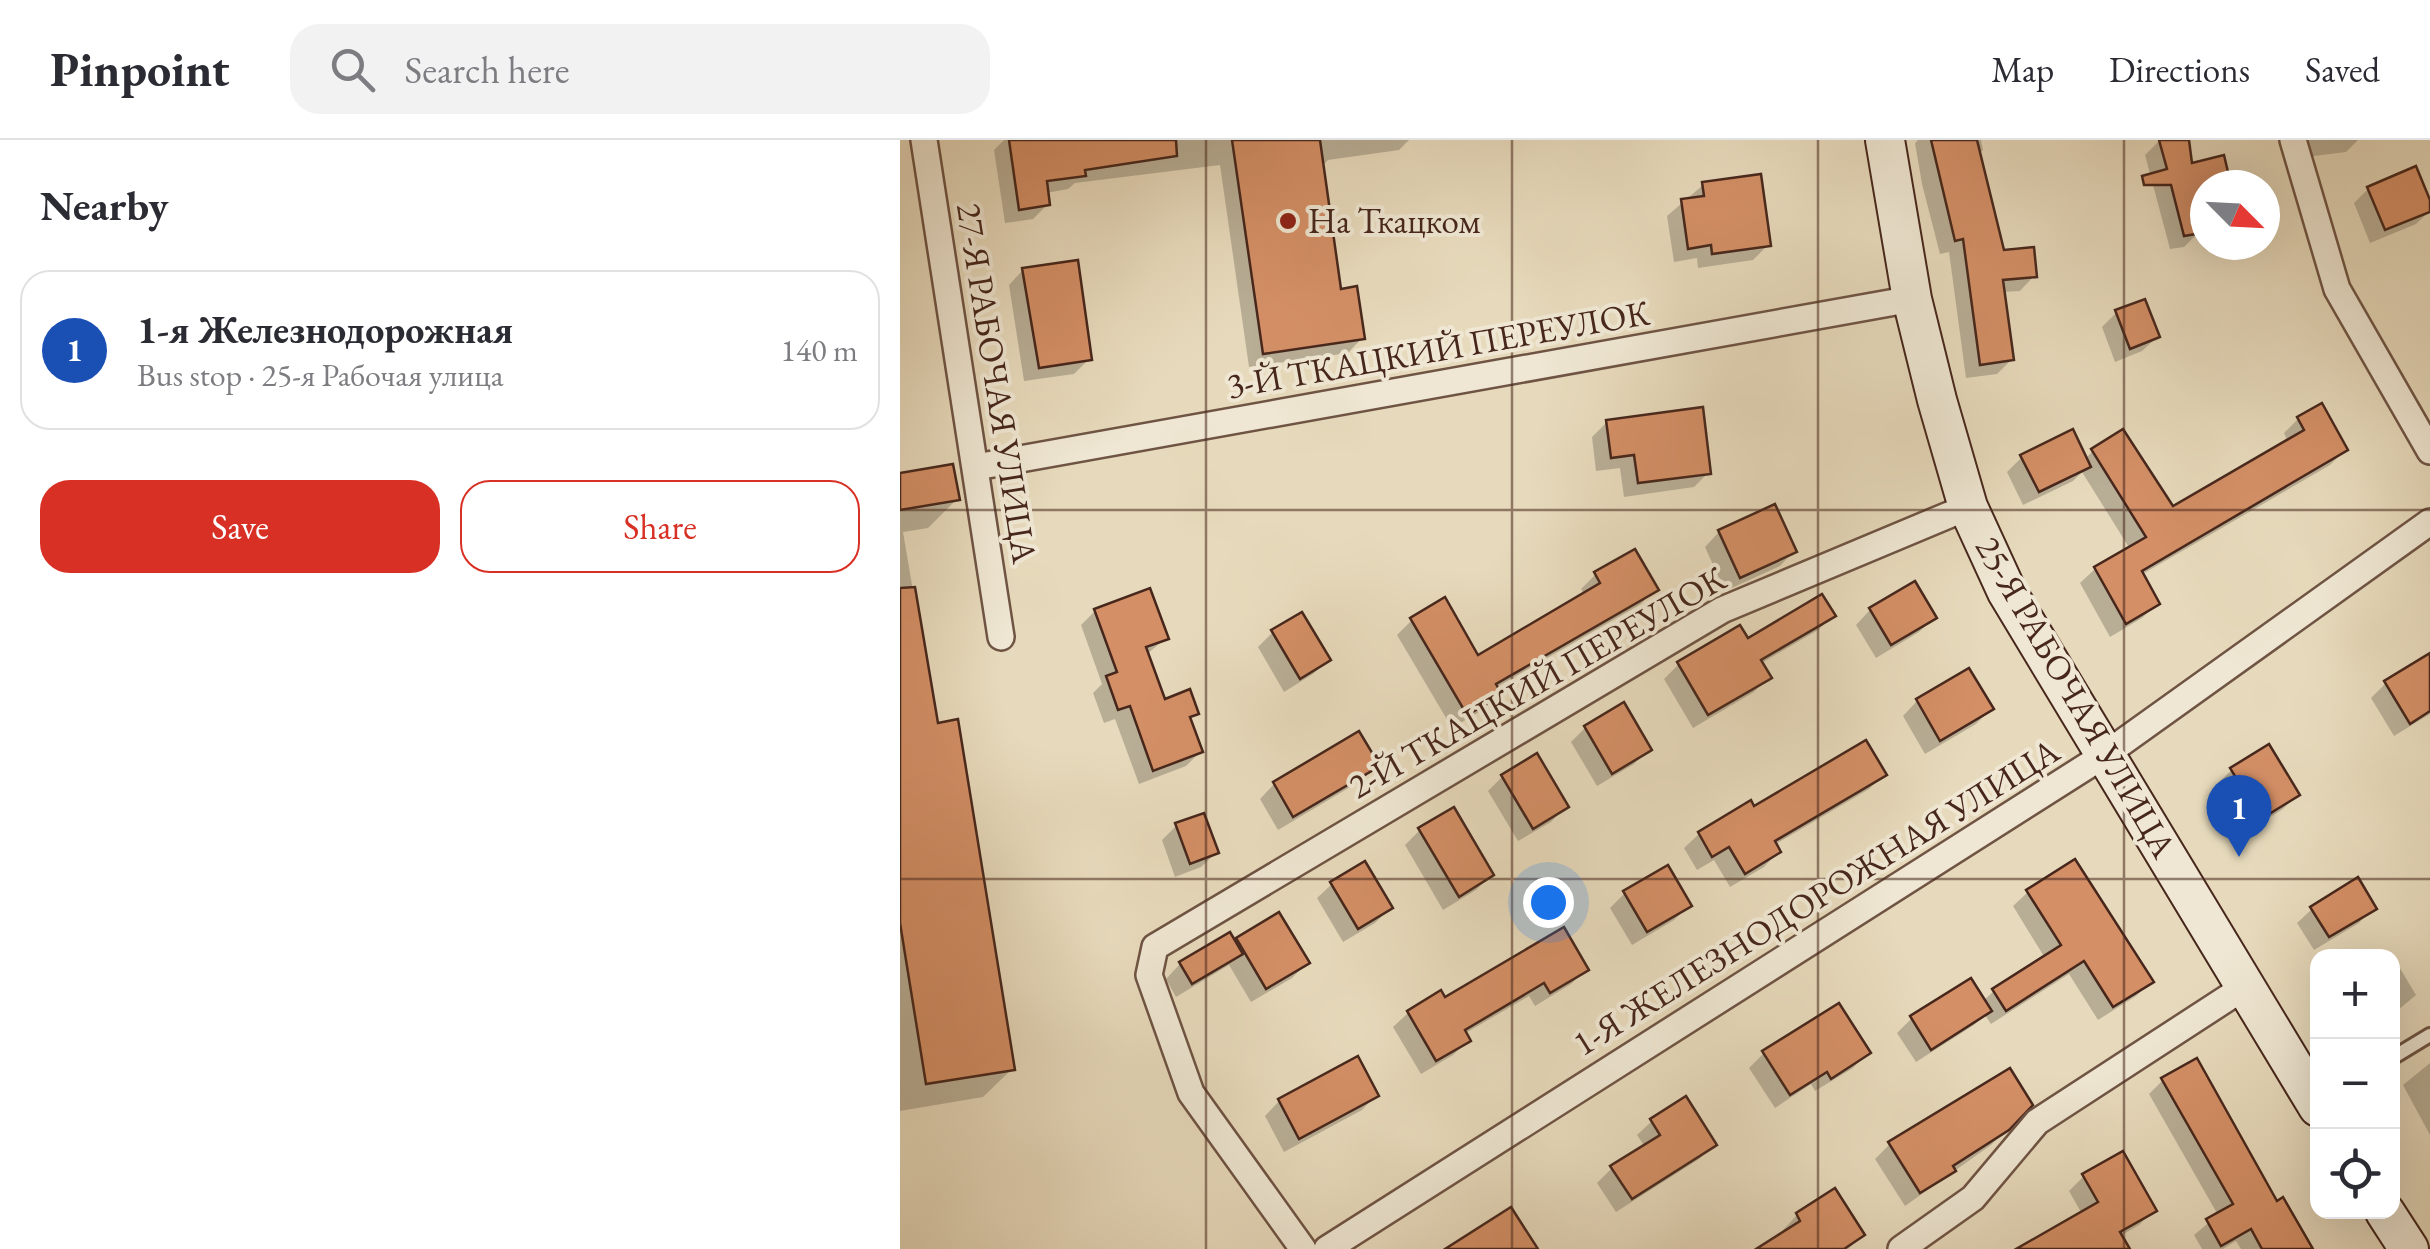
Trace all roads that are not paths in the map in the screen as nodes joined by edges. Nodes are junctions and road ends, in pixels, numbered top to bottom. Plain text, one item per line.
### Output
1 (924, 140) edge
2 (1885, 140) edge
3 (2293, 140) edge
4 (1912, 299) junction
5 (2430, 451) edge
6 (976, 467) junction
7 (1968, 507) junction
8 (2430, 522) edge
9 (1000, 637) dead end
10 (2106, 754) junction
11 (2246, 986) junction
12 (2430, 1034) edge
13 (2400, 1053) edge
14 (2310, 1093) edge
15 (2390, 1219) edge
16 (1303, 1249) edge
17 (1327, 1249) edge
18 (1900, 1249) edge
19 (2409, 1249) edge

1 - 6 street, 27-Я РАБОЧАЯ УЛИЦА
2 - 4 main road, 25-Я РАБОЧАЯ УЛИЦА
3 - 5 street
4 - 6 street, 3-Й ТКАЦКИЙ ПЕРЕУЛОК
4 - 7 main road, 25-Я РАБОЧАЯ УЛИЦА
6 - 9 street, 27-Я РАБОЧАЯ УЛИЦА
7 - 10 main road, 25-Я РАБОЧАЯ УЛИЦА
7 - 16 street, 2-Й ТКАЦКИЙ ПЕРЕУЛОК
8 - 10 street, 1-Я ЖЕЛЕЗНОДОРОЖНАЯ УЛИЦА
10 - 11 main road, 25-Я РАБОЧАЯ УЛИЦА
10 - 17 street, 1-Я ЖЕЛЕЗНОДОРОЖНАЯ УЛИЦА
11 - 14 main road, 25-Я РАБОЧАЯ УЛИЦА
11 - 18 street
12 - 13 lane
15 - 19 main road

